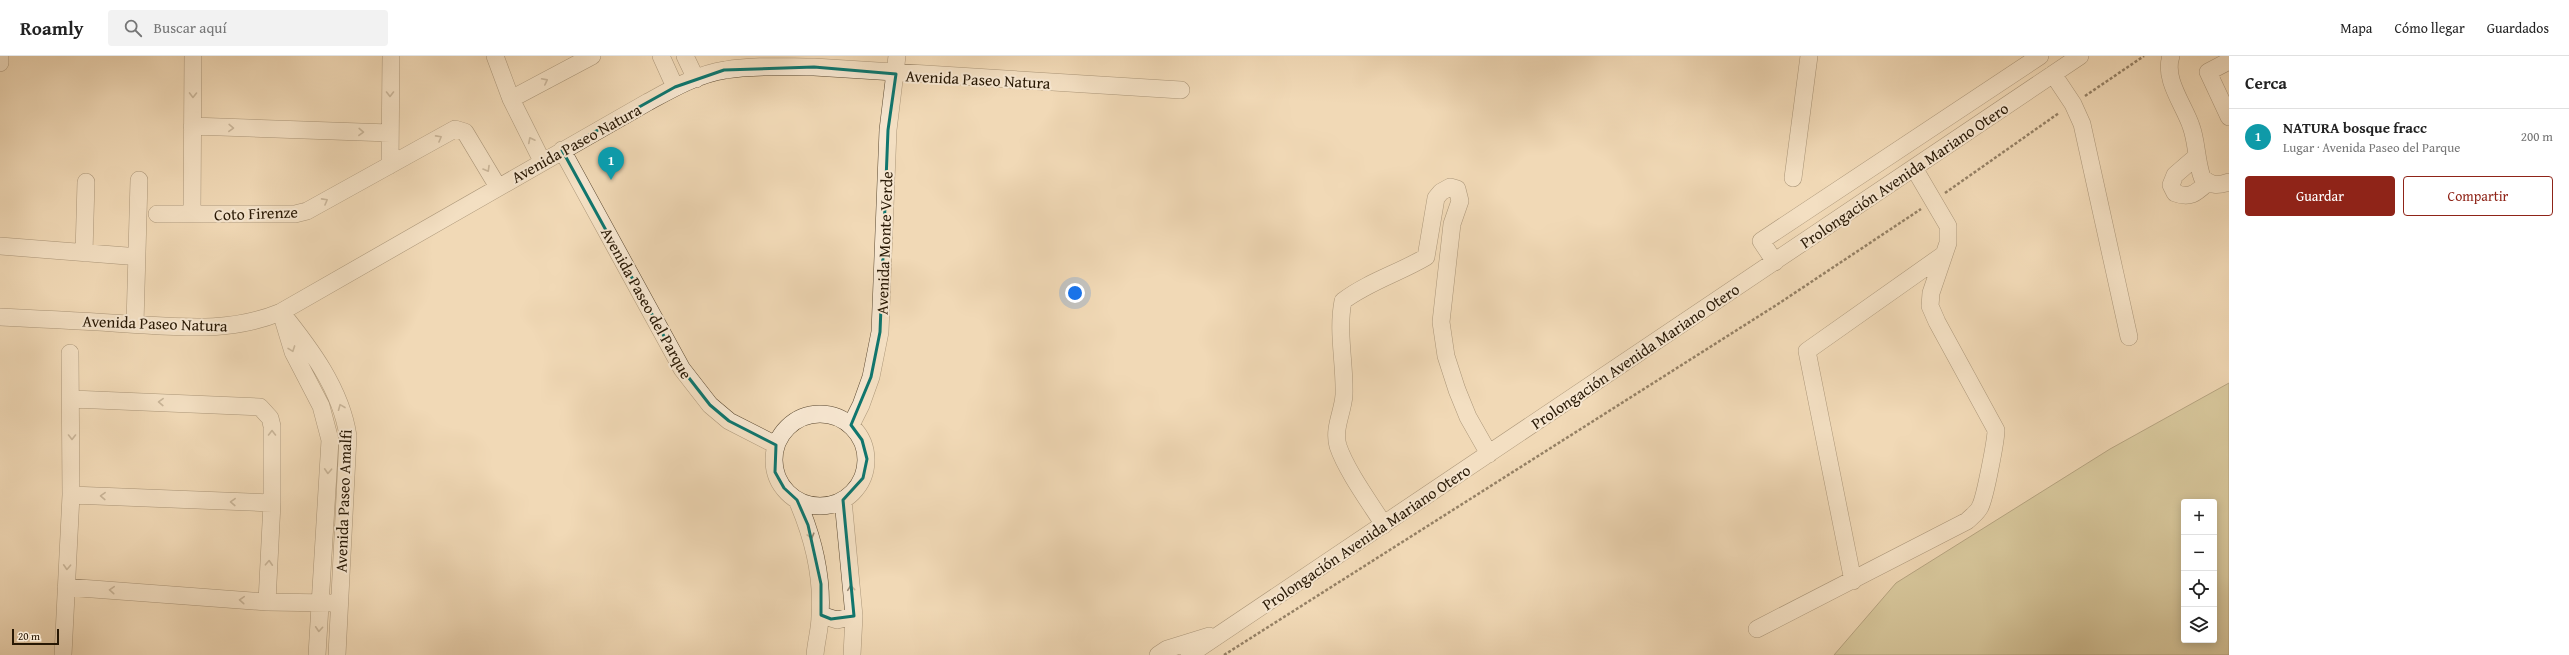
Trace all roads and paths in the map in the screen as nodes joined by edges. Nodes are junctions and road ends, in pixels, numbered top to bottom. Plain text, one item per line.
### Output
1 (0, 56) edge
2 (193, 56) edge
3 (391, 56) edge
4 (495, 56) edge
5 (593, 56) edge
6 (661, 56) edge
7 (685, 56) edge
8 (897, 56) edge
9 (1809, 56) edge
10 (2040, 56) edge
11 (2080, 56) edge
12 (2144, 56) edge
13 (2171, 56) edge
14 (2229, 61) edge
15 (0, 63) edge
16 (896, 74) junction
17 (2053, 74) junction
18 (696, 79) junction
19 (675, 88) junction
20 (1181, 90) dead end
21 (511, 99) junction
22 (2073, 104) junction
23 (2229, 117) edge
24 (192, 126) junction
25 (390, 133) junction
26 (562, 150) junction
27 (2197, 156) junction
28 (542, 161) junction
29 (390, 165) junction
30 (1914, 168) junction
31 (1794, 178) dead end
32 (139, 180) dead end
33 (86, 182) dead end
34 (2229, 182) edge
35 (2207, 183) junction
36 (498, 187) junction
37 (1933, 201) junction
38 (157, 214) dead end
39 (192, 214) junction
40 (0, 246) edge
41 (84, 253) junction
42 (1943, 255) junction
43 (127, 256) dead end
44 (1775, 262) junction
45 (281, 312) junction
46 (0, 317) edge
47 (135, 324) junction
48 (2129, 337) dead end
49 (70, 353) dead end
50 (72, 398) junction
51 (851, 425) junction
52 (776, 445) junction
53 (1489, 454) junction
54 (71, 495) junction
55 (797, 500) junction
56 (844, 500) junction
57 (272, 503) junction
58 (1384, 525) junction
59 (1853, 581) junction
60 (66, 587) junction
61 (267, 602) junction
62 (321, 602) junction
63 (340, 603) junction
64 (821, 615) junction
65 (854, 616) junction
66 (1228, 630) junction
67 (1758, 630) dead end
68 (63, 655) edge
69 (317, 655) edge
70 (337, 655) edge
71 (815, 655) edge
72 (852, 655) edge
73 (1158, 655) edge
74 (1190, 655) edge
75 (1224, 655) edge

1 - 15 street
2 -> 24 street, Coto Firenze
3 -> 25 street
4 - 21 street
21 -> 5 street
6 - 19 street
7 - 18 street
8 - 16 street, Avenida Monte Verde
9 - 31 street
10 - 44 street
11 - 17 street, Prolongación Avenida Mariano Otero
12 - 22 path
13 - 27 street
14 - 23 street
16 - 18 street, Avenida Paseo Natura
16 - 20 street, Avenida Paseo Natura
16 - 51 street, Avenida Monte Verde
17 - 22 street
17 - 30 street, Prolongación Avenida Mariano Otero
18 - 19 street, Avenida Paseo Natura
19 - 26 street, Avenida Paseo Natura
28 -> 21 street
22 - 37 path
22 - 48 street
24 -> 25 street
24 - 39 street, Coto Firenze
25 - 29 street
26 - 28 street, Avenida Paseo Natura
26 - 52 street, Avenida Paseo del Parque
27 - 35 street
27 - 35 street
28 - 36 street, Avenida Paseo Natura
29 -> 36 street, Coto Firenze
39 -> 29 street, Coto Firenze
30 - 37 street
30 - 44 street, Prolongación Avenida Mariano Otero
32 - 47 street
33 - 41 street
34 - 35 street
36 - 45 street, Avenida Paseo Natura
37 - 42 street
37 - 75 path
38 - 39 street
40 - 41 street
41 - 43 street
42 - 59 street
42 - 59 street
44 - 53 street, Prolongación Avenida Mariano Otero
45 - 47 street, Avenida Paseo Natura
45 -> 62 street, Avenida Paseo Amalfi
63 -> 45 street, Avenida Paseo Amalfi
46 - 47 street, Avenida Paseo Natura
49 - 50 street
50 -> 54 street
57 -> 50 street
51 - 52 street
51 - 56 street
52 - 55 street
53 - 58 street, Prolongación Avenida Mariano Otero
53 - 58 street
57 -> 54 street
54 -> 60 street
55 - 56 street
55 -> 64 street
65 -> 56 street
61 -> 57 street
58 - 66 street, Prolongación Avenida Mariano Otero
59 - 67 street
61 -> 60 street
60 - 68 street
61 - 62 street
62 - 63 street
62 -> 69 street, Avenida Paseo Amalfi
63 - 70 street, Avenida Paseo Amalfi
64 - 65 street
64 - 71 street
65 - 72 street
66 - 73 street
66 - 74 street, Prolongación Avenida Mariano Otero

